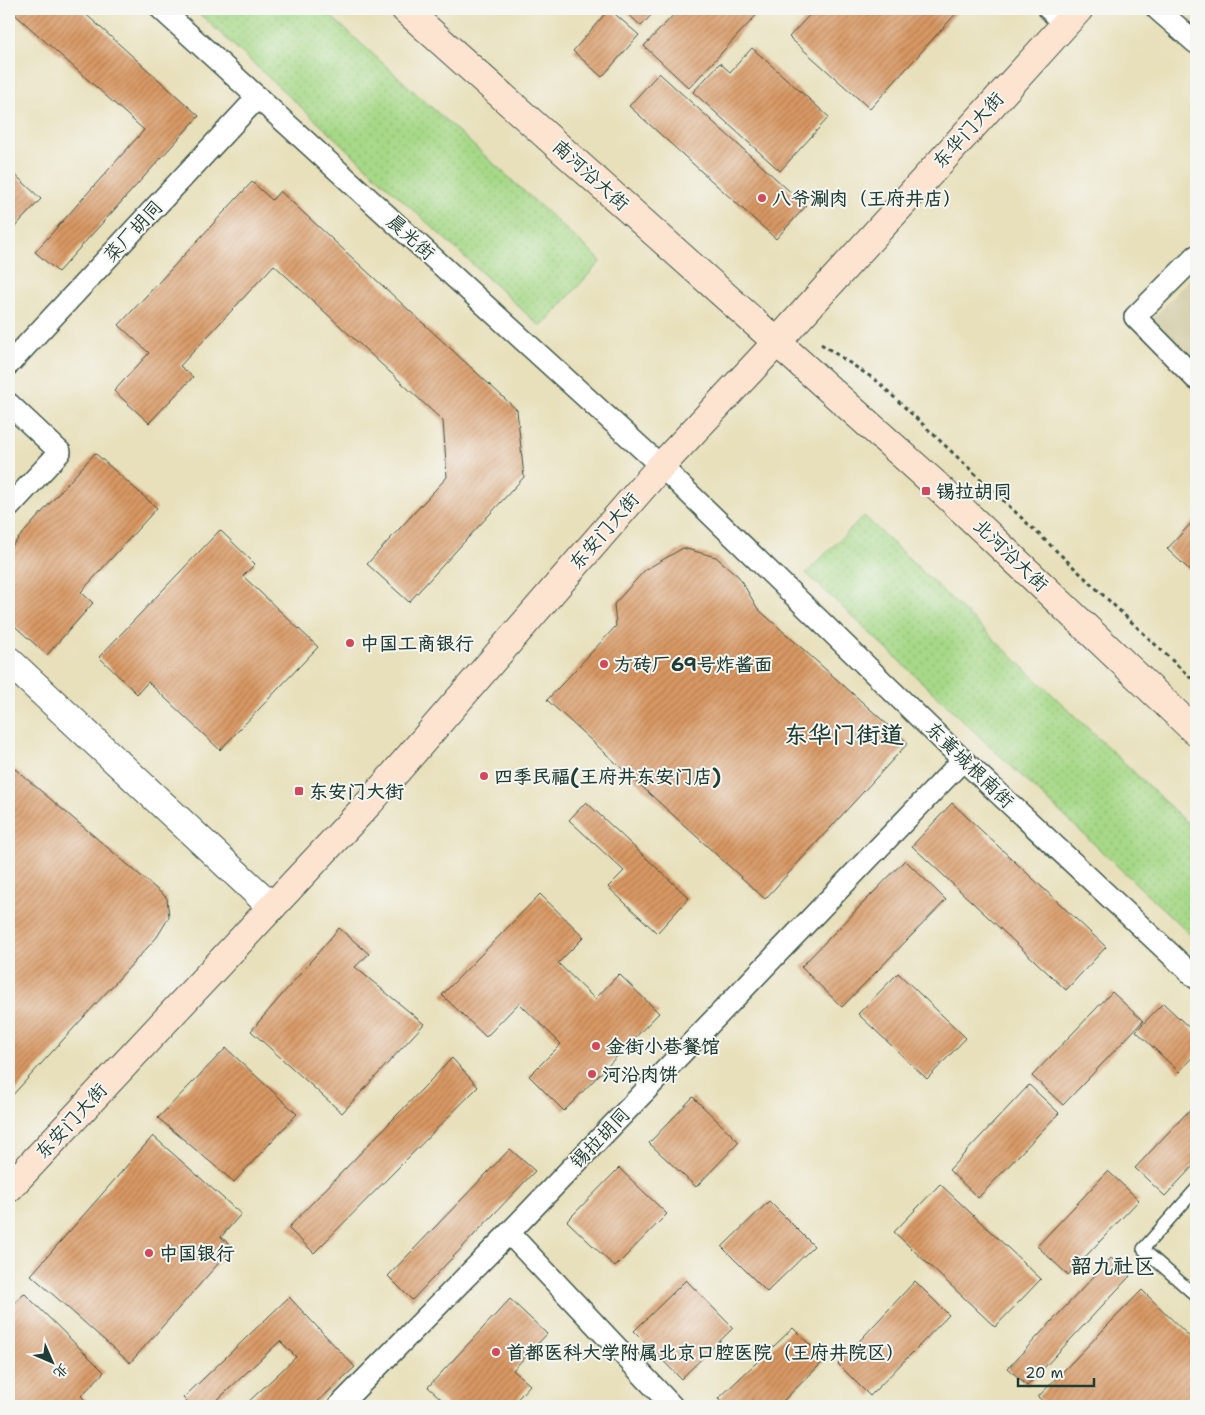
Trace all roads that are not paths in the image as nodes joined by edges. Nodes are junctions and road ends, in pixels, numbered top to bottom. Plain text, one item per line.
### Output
1 (161, 9) edge
2 (405, 9) edge
3 (1157, 9) edge
4 (1064, 14) edge
5 (1196, 43) edge
6 (258, 97) junction
7 (1196, 256) edge
8 (778, 342) junction
9 (9, 364) edge
10 (1196, 378) edge
11 (9, 404) edge
12 (661, 466) junction
13 (9, 507) edge
14 (9, 661) edge
15 (1196, 732) edge
16 (964, 760) junction
17 (272, 907) junction
18 (1196, 978) edge
19 (9, 1188) edge
20 (1196, 1188) edge
21 (509, 1233) junction
22 (1196, 1296) edge
23 (339, 1406) edge
24 (672, 1406) edge

1 - 6 street, 晨光街
2 - 8 main road, 南河沿大街
3 - 5 street
4 - 8 main road, 东华门大街
6 - 9 street, 菜厂胡同
6 - 12 street, 晨光街
7 - 10 street
8 - 12 main road, 东安门大街
8 - 15 main road, 北河沿大街
11 - 13 street
12 - 16 street, 东黄城根南街
12 - 17 main road, 东安门大街
14 - 17 street
16 - 18 street, 东黄城根南街
16 - 21 street, 锡拉胡同
17 - 19 main road, 东安门大街
20 - 22 lane
21 - 23 street, 锡拉胡同
21 - 24 street

